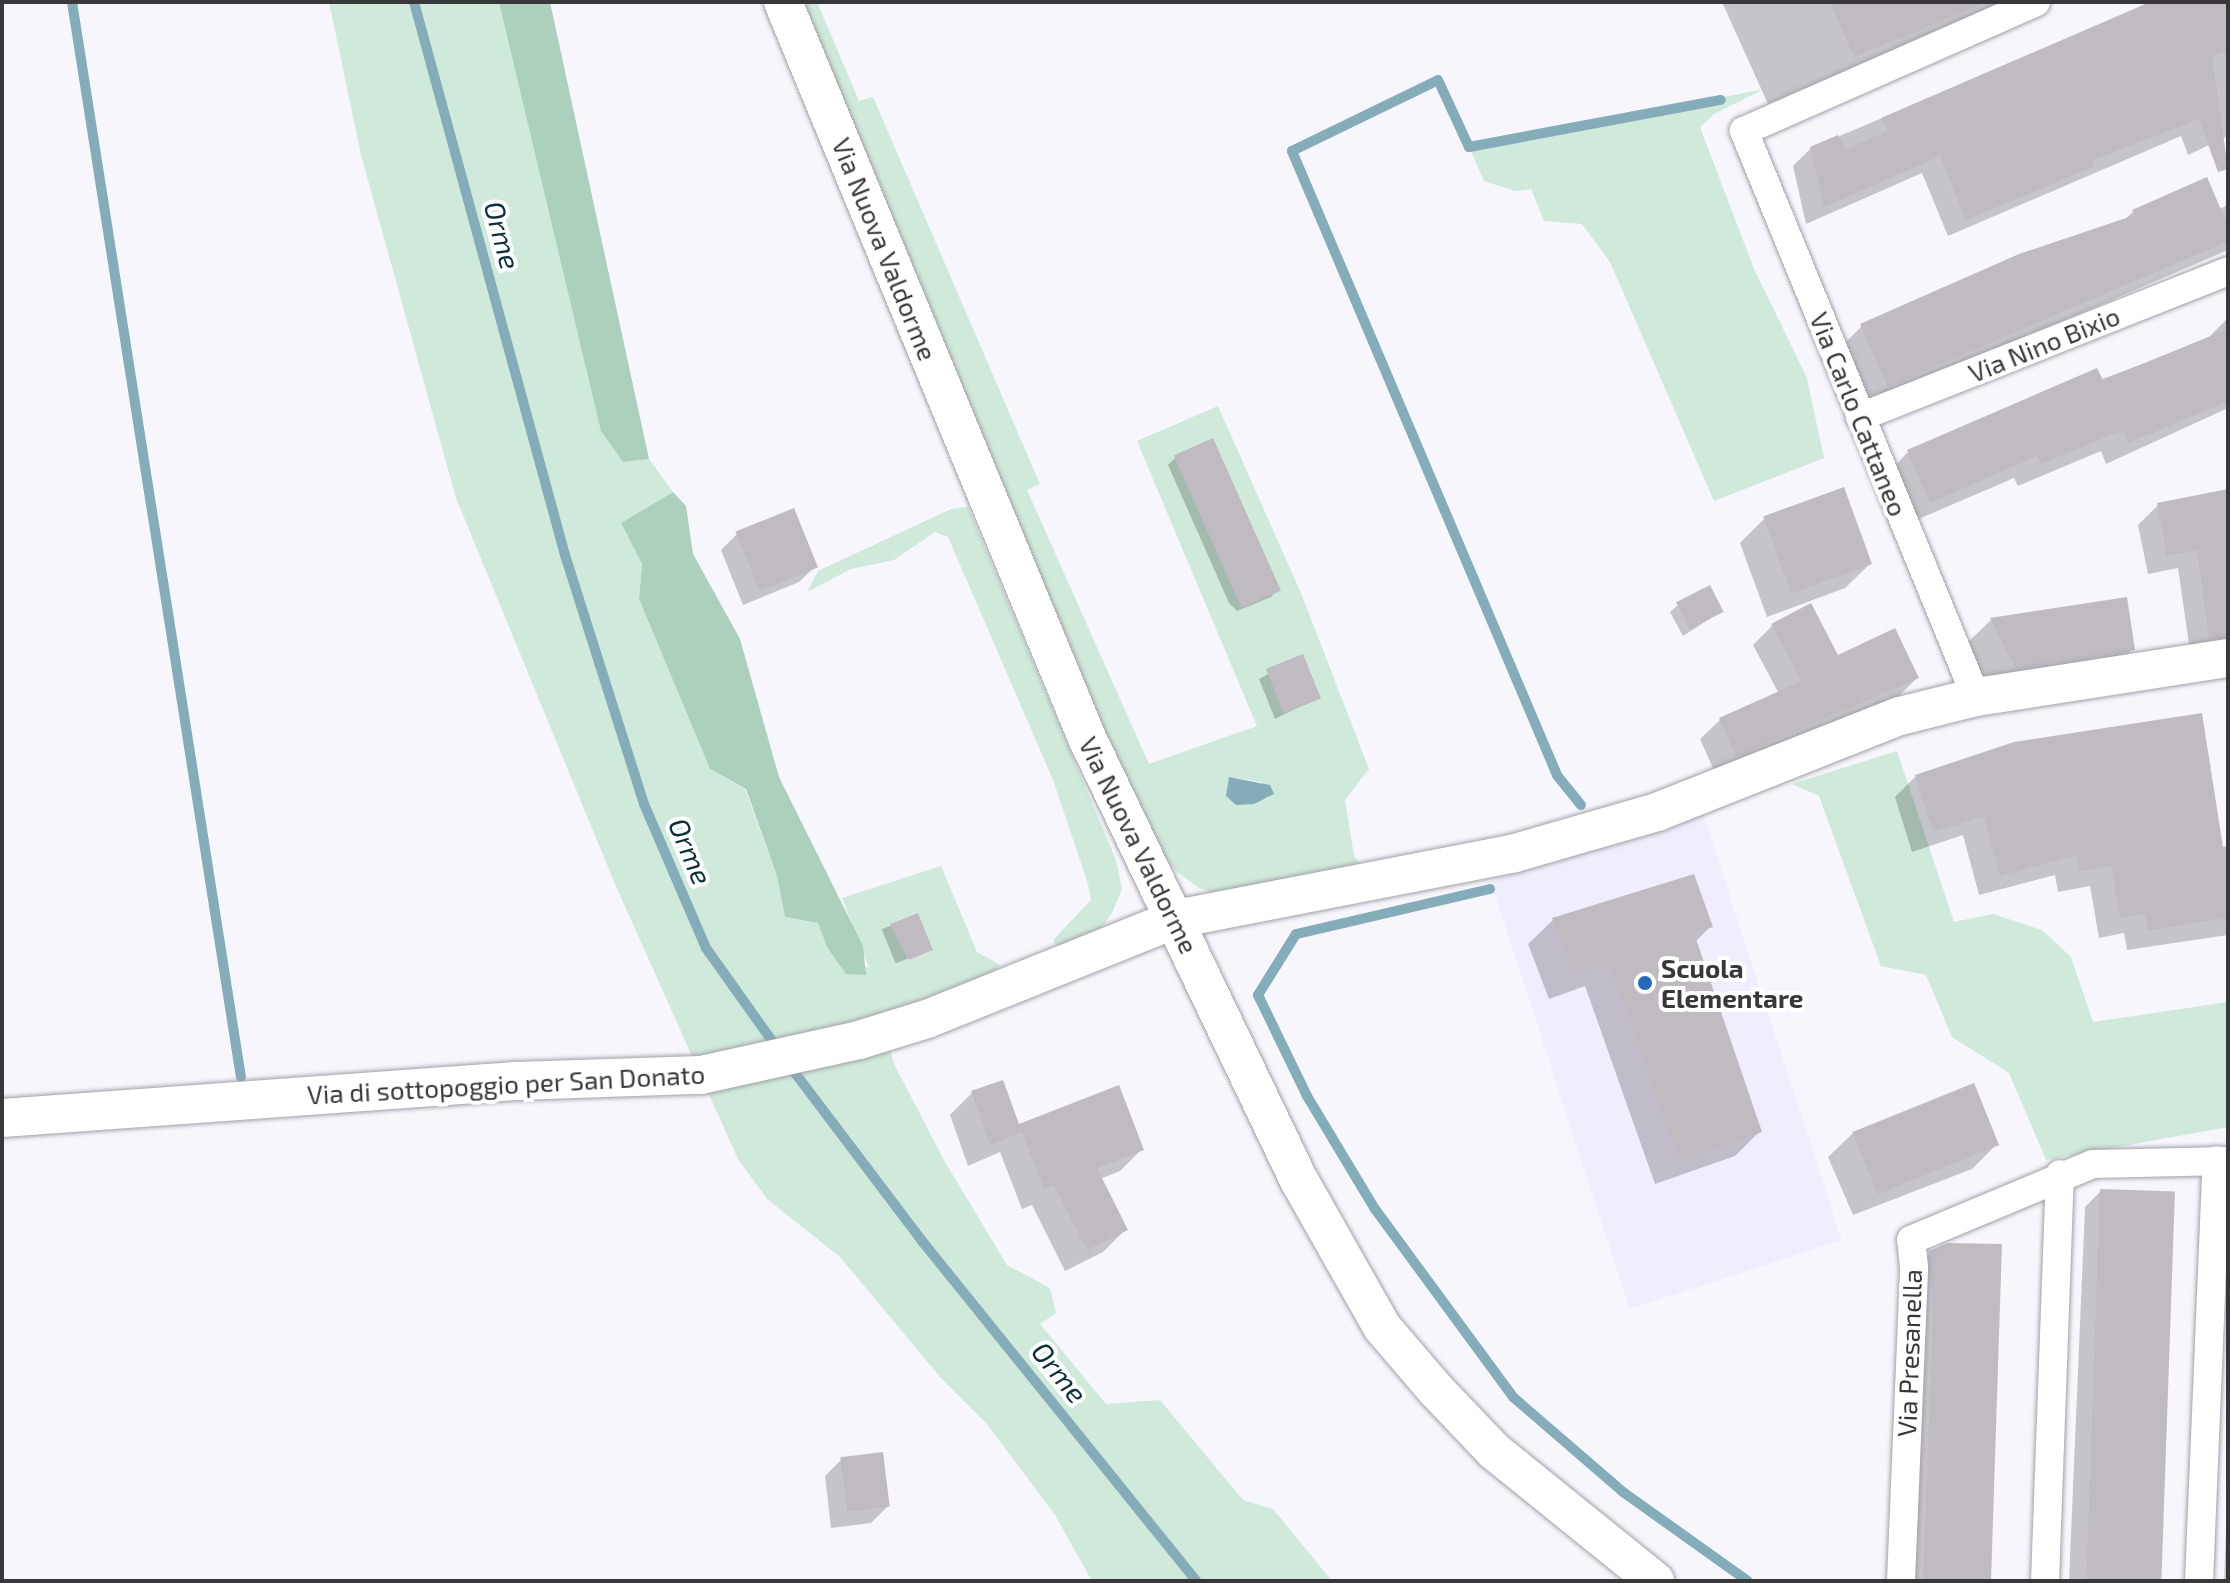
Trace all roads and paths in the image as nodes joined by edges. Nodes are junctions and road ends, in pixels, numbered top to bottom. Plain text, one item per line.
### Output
1 (783, 2) edge
2 (2036, 2) edge
3 (2228, 271) edge
4 (1860, 417) junction
5 (2228, 658) edge
6 (1976, 697) junction
7 (1176, 919) junction
8 (2, 1118) edge
9 (2223, 1160) edge
10 (2060, 1174) junction
11 (1655, 1581) edge
12 (1901, 1581) edge
13 (2045, 1581) edge
14 (2199, 1581) edge

1 - 7 street, Via Nuova Valdorme
2 - 4 street, Via Carlo Cattaneo
3 - 4 street, Via Nino Bixio
4 - 6 street, Via Carlo Cattaneo
5 - 6 street
6 - 7 street
7 - 8 street, Via di sottopoggio per San Donato
7 - 11 street, Via Nuova Valdorme
9 - 10 street, Via Presanella
9 - 14 street
10 - 12 street, Via Presanella
10 - 13 street

